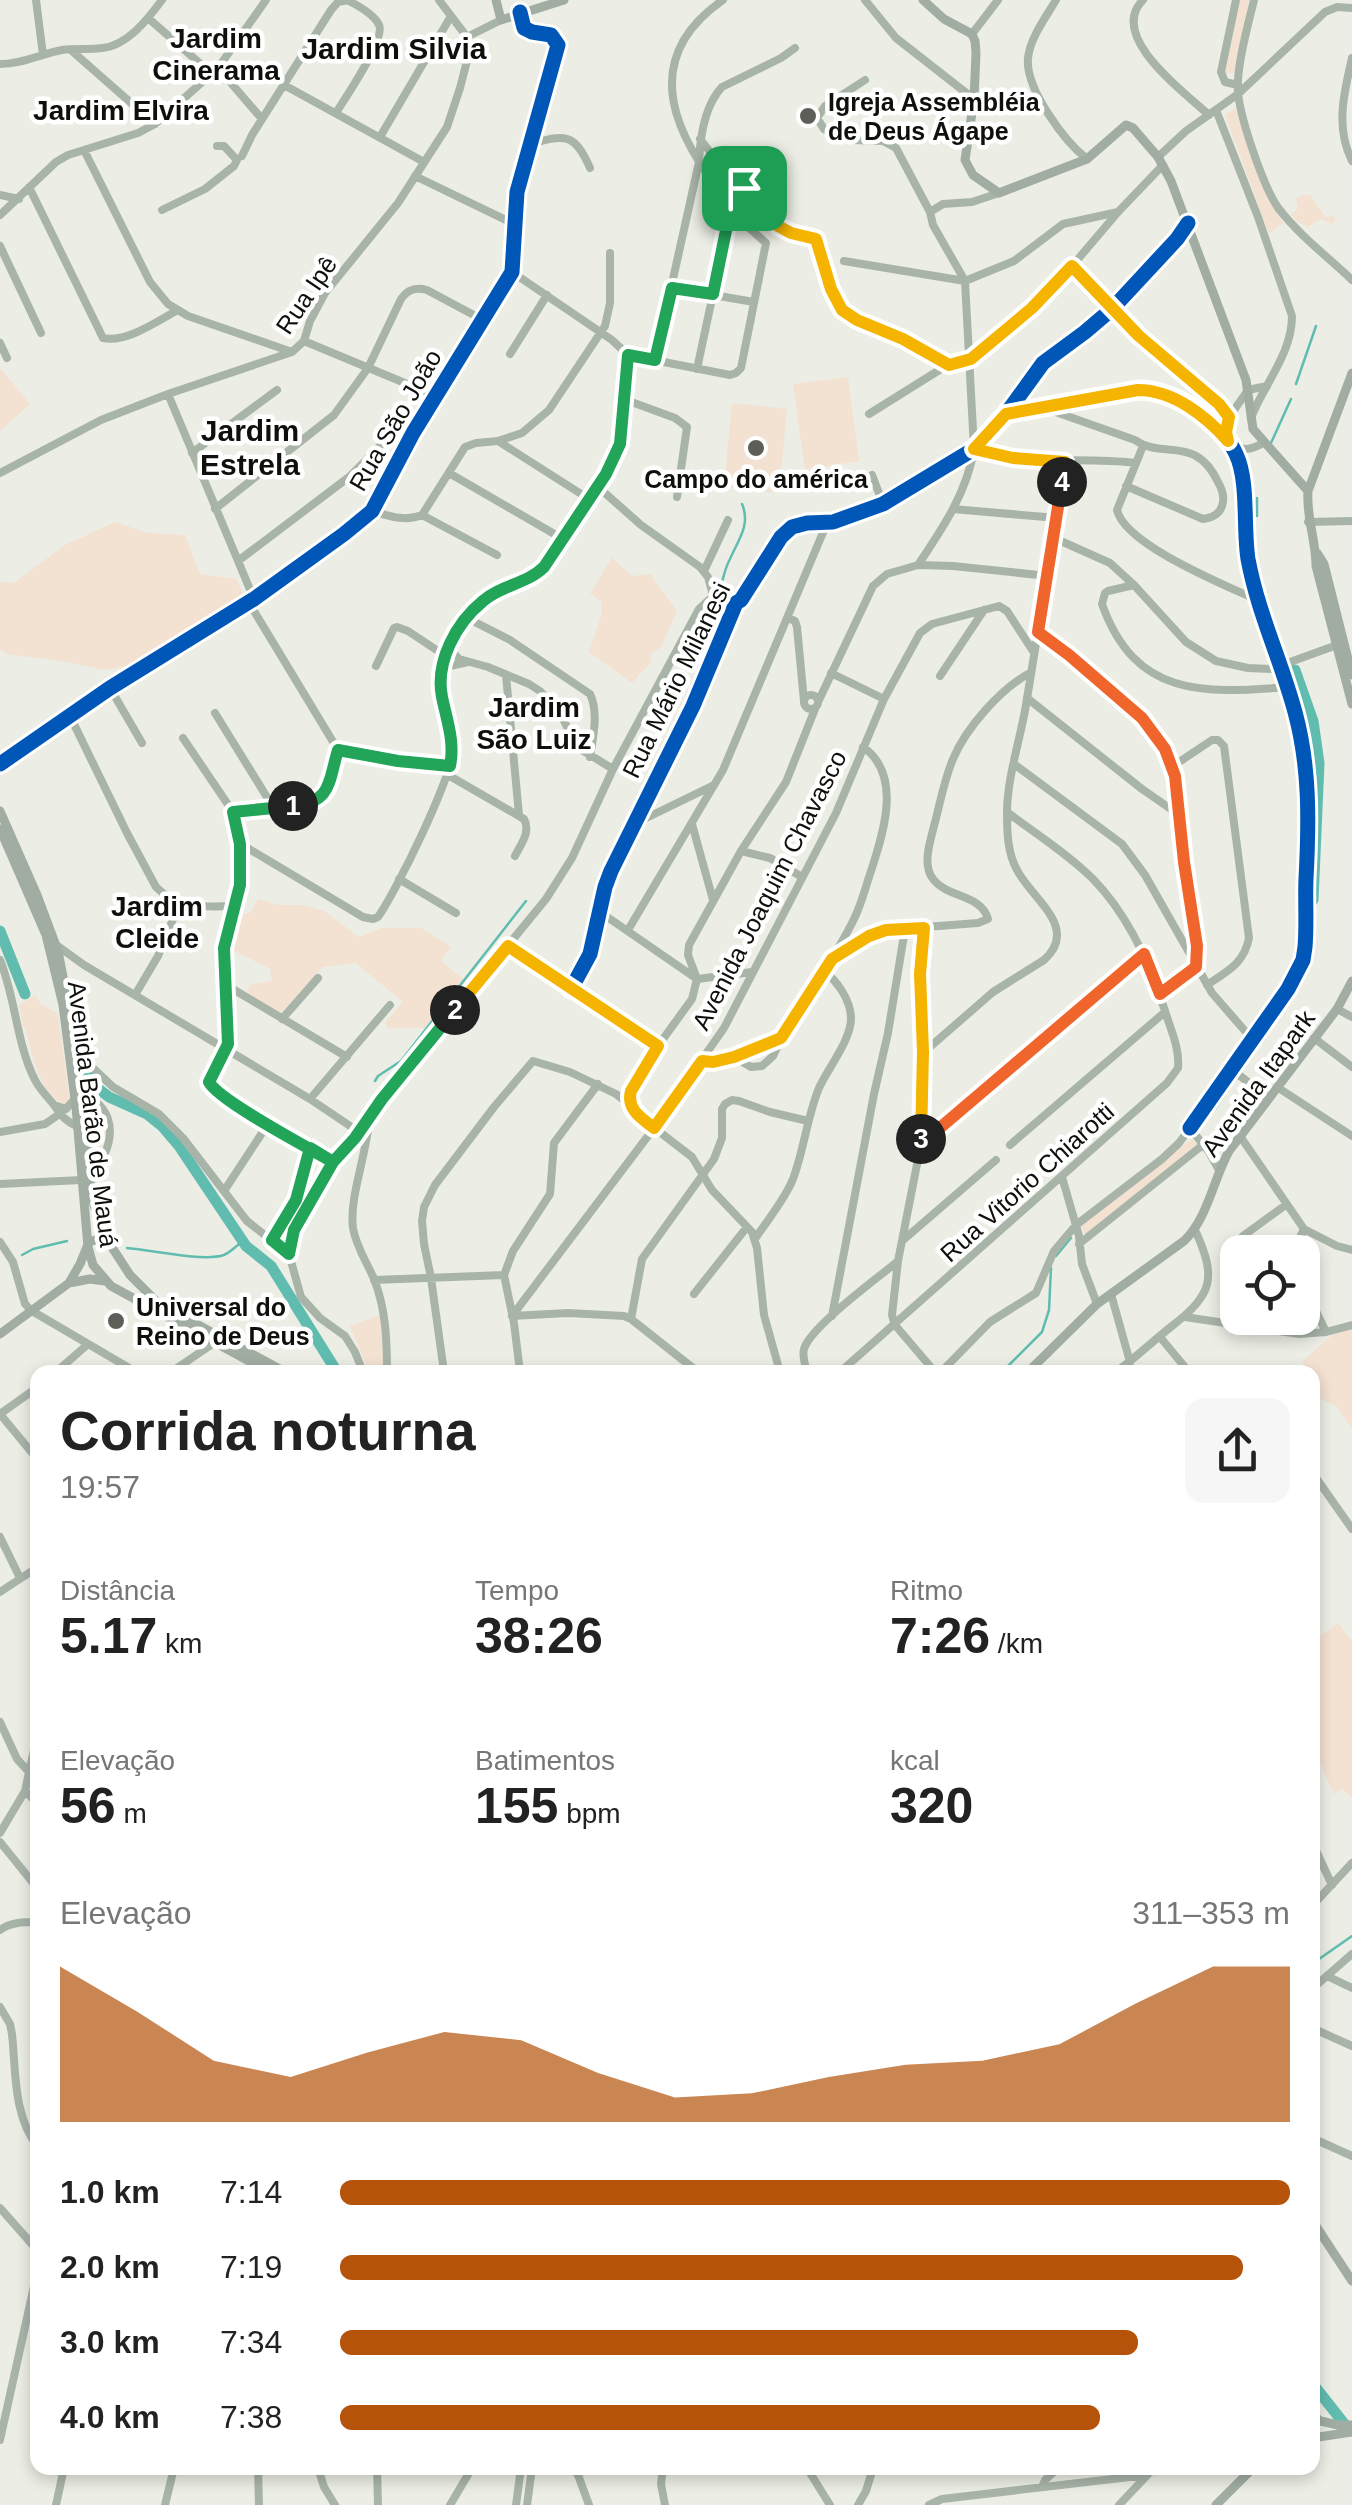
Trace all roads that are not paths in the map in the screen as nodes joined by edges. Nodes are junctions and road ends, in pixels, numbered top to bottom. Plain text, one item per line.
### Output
1 (36, 0) edge
2 (162, 0) edge
3 (439, 0) edge
4 (496, 0) edge
5 (723, 0) edge
6 (865, 0) edge
7 (924, 0) edge
8 (998, 0) edge
9 (1056, 0) edge
10 (1143, 0) edge
11 (1236, 0) edge
12 (1254, 0) edge
13 (263, 1) edge
14 (559, 1) edge
15 (1352, 8) edge
16 (520, 12) junction
17 (452, 16) junction
18 (148, 18) junction
19 (501, 20) junction
20 (972, 34) junction
21 (467, 36) junction
22 (795, 48) dead end
23 (71, 49) junction
24 (43, 55) junction
25 (1352, 58) edge
26 (0, 64) edge
27 (215, 71) junction
28 (864, 80) dead end
29 (284, 85) junction
30 (1238, 90) junction
31 (974, 99) junction
32 (1212, 112) junction
33 (336, 113) junction
34 (262, 119) junction
35 (155, 124) junction
36 (380, 137) junction
37 (700, 138) junction
38 (529, 144) junction
39 (218, 146) dead end
40 (84, 150) junction
41 (242, 156) dead end
42 (1087, 160) junction
43 (1352, 160) edge
44 (1160, 161) junction
45 (424, 162) junction
46 (699, 162) junction
47 (590, 168) dead end
48 (415, 176) junction
49 (29, 187) junction
50 (744, 188) junction
51 (999, 193) junction
52 (0, 195) edge
53 (19, 199) junction
54 (731, 209) junction
55 (162, 210) dead end
56 (930, 212) junction
57 (1118, 212) junction
58 (0, 214) edge
59 (1188, 223) junction
60 (514, 224) junction
61 (1193, 236) junction
62 (1177, 239) junction
63 (0, 246) edge
64 (610, 254) dead end
65 (844, 261) dead end
66 (1072, 266) junction
67 (512, 272) junction
68 (1352, 280) edge
69 (965, 281) junction
70 (672, 288) junction
71 (713, 294) junction
72 (547, 295) junction
73 (754, 302) junction
74 (1112, 309) junction
75 (176, 311) junction
76 (483, 320) junction
77 (41, 332) dead end
78 (602, 334) junction
79 (304, 341) junction
80 (0, 343) edge
81 (292, 352) junction
82 (510, 354) dead end
83 (628, 355) junction
84 (7, 358) dead end
85 (971, 359) junction
86 (655, 360) junction
87 (949, 365) junction
88 (368, 368) junction
89 (697, 369) junction
90 (1352, 373) edge
91 (1266, 386) junction
92 (277, 390) dead end
93 (1248, 390) junction
94 (168, 394) junction
95 (436, 396) junction
96 (626, 400) junction
97 (1219, 404) junction
98 (1245, 404) junction
99 (1044, 408) junction
100 (869, 414) dead end
101 (1006, 414) junction
102 (1229, 417) junction
103 (1250, 421) junction
104 (413, 433) junction
105 (498, 441) junction
106 (1230, 443) junction
107 (1263, 444) junction
108 (1143, 446) junction
109 (974, 449) junction
110 (1252, 450) junction
111 (192, 453) junction
112 (1065, 462) junction
113 (1136, 463) junction
114 (0, 473) edge
115 (449, 473) junction
116 (1242, 473) junction
117 (872, 475) dead end
118 (597, 486) junction
119 (1126, 486) junction
120 (1308, 491) junction
121 (676, 497) dead end
122 (588, 500) junction
123 (883, 504) junction
124 (953, 509) junction
125 (215, 510) junction
126 (372, 511) junction
127 (422, 515) junction
128 (1057, 518) junction
129 (728, 520) dead end
130 (1352, 521) edge
131 (1308, 522) junction
132 (827, 523) junction
133 (1054, 538) junction
134 (562, 539) junction
135 (1316, 551) junction
136 (497, 555) dead end
137 (238, 561) junction
138 (918, 565) junction
139 (704, 572) junction
140 (1048, 576) junction
141 (1134, 585) junction
142 (714, 599) junction
143 (251, 600) junction
144 (1257, 600) junction
145 (736, 603) junction
146 (984, 610) junction
147 (468, 618) junction
148 (788, 618) junction
149 (1038, 632) junction
150 (1337, 645) junction
151 (446, 651) junction
152 (1034, 651) junction
153 (468, 662) junction
154 (376, 666) dead end
155 (1280, 667) junction
156 (441, 668) junction
157 (1030, 672) junction
158 (506, 675) junction
159 (1352, 675) edge
160 (829, 676) junction
161 (940, 676) dead end
162 (1249, 679) junction
163 (1287, 686) junction
164 (110, 688) junction
165 (1027, 698) junction
166 (884, 699) junction
167 (811, 701) junction
168 (1352, 704) edge
169 (215, 713) dead end
170 (70, 716) junction
171 (183, 738) dead end
172 (142, 744) dead end
173 (863, 747) junction
174 (338, 750) junction
175 (590, 757) junction
176 (1014, 764) junction
177 (1, 765) edge
178 (1173, 766) junction
179 (613, 770) junction
180 (449, 771) junction
181 (714, 784) junction
182 (274, 808) junction
183 (0, 812) edge
184 (233, 812) junction
185 (1007, 812) junction
186 (519, 814) junction
187 (1179, 815) junction
188 (634, 824) junction
189 (692, 824) junction
190 (0, 830) edge
191 (240, 844) junction
192 (741, 851) junction
193 (515, 856) dead end
194 (802, 877) junction
195 (398, 879) junction
196 (713, 900) junction
197 (180, 902) junction
198 (234, 906) junction
199 (600, 912) junction
200 (456, 914) dead end
201 (924, 928) junction
202 (905, 929) junction
203 (628, 930) junction
204 (56, 944) junction
205 (508, 946) junction
206 (1144, 954) junction
207 (832, 959) junction
208 (0, 960) edge
209 (1196, 967) junction
210 (824, 971) junction
211 (752, 972) junction
212 (318, 978) dead end
213 (698, 979) junction
214 (1352, 981) edge
215 (1207, 984) junction
216 (226, 985) junction
217 (571, 989) junction
218 (1160, 994) junction
219 (135, 995) junction
220 (390, 1004) dead end
221 (1337, 1009) junction
222 (1165, 1012) junction
223 (282, 1018) junction
224 (1352, 1018) edge
225 (781, 1038) junction
226 (1314, 1038) junction
227 (1252, 1040) junction
228 (658, 1046) junction
229 (226, 1050) junction
230 (923, 1052) junction
231 (78, 1054) junction
232 (348, 1057) junction
233 (734, 1057) junction
234 (702, 1061) junction
235 (1352, 1067) edge
236 (1231, 1069) junction
237 (598, 1084) junction
238 (1278, 1087) junction
239 (78, 1094) junction
240 (1269, 1098) junction
241 (310, 1099) junction
242 (630, 1099) junction
243 (62, 1112) junction
244 (369, 1117) junction
245 (808, 1121) junction
246 (268, 1124) junction
247 (77, 1126) junction
248 (654, 1128) junction
249 (1190, 1128) junction
250 (0, 1132) edge
251 (357, 1135) junction
252 (1240, 1136) junction
253 (1352, 1136) edge
254 (921, 1144) junction
255 (1204, 1144) junction
256 (1010, 1145) dead end
257 (310, 1148) junction
258 (996, 1160) dead end
259 (363, 1161) junction
260 (333, 1162) junction
261 (1218, 1170) junction
262 (702, 1174) junction
263 (1062, 1177) junction
264 (85, 1178) junction
265 (0, 1182) edge
266 (224, 1192) junction
267 (1286, 1204) junction
268 (1076, 1225) junction
269 (747, 1227) junction
270 (1304, 1229) junction
271 (1192, 1233) junction
272 (1244, 1235) edge
273 (1301, 1235) edge
274 (755, 1238) junction
275 (272, 1240) junction
276 (0, 1242) edge
277 (902, 1242) junction
278 (110, 1244) junction
279 (1079, 1244) junction
280 (88, 1247) junction
281 (1352, 1250) edge
282 (289, 1254) junction
283 (898, 1261) junction
284 (126, 1269) junction
285 (504, 1274) junction
286 (432, 1278) junction
287 (374, 1280) junction
288 (69, 1283) junction
289 (108, 1283) junction
290 (506, 1286) junction
291 (528, 1293) junction
292 (694, 1294) dead end
293 (1111, 1294) junction
294 (1097, 1304) junction
295 (32, 1311) junction
296 (512, 1316) junction
297 (832, 1316) junction
298 (1185, 1317) junction
299 (631, 1318) junction
300 (1320, 1320) edge
301 (1352, 1324) edge
302 (896, 1325) junction
303 (1326, 1332) junction
304 (0, 1334) edge
305 (1160, 1337) junction
306 (214, 1343) junction
307 (87, 1346) junction
308 (1130, 1362) junction
309 (64, 1365) edge
310 (123, 1365) edge
311 (181, 1365) edge
312 (256, 1365) edge
313 (271, 1365) edge
314 (360, 1365) edge
315 (387, 1365) edge
316 (443, 1365) edge
317 (519, 1365) edge
318 (689, 1365) edge
319 (778, 1365) edge
320 (806, 1365) edge
321 (848, 1365) edge
322 (932, 1365) edge
323 (945, 1365) edge
324 (1035, 1365) edge
325 (1126, 1365) edge
326 (1183, 1365) edge
327 (30, 1392) edge
328 (0, 1414) edge
329 (30, 1450) edge
330 (1320, 1483) edge
331 (1352, 1529) edge
332 (0, 1537) edge
333 (30, 1572) edge
334 (20, 1578) junction
335 (0, 1592) edge
336 (0, 1722) edge
337 (30, 1768) edge
338 (29, 1772) junction
339 (25, 1791) junction
340 (30, 1796) edge
341 (0, 1834) edge
342 (0, 1842) edge
343 (1320, 1859) edge
344 (1352, 1863) edge
345 (30, 1879) edge
346 (1332, 1885) junction
347 (1320, 1898) edge
348 (30, 1922) edge
349 (0, 1930) edge
350 (1352, 1954) edge
351 (1327, 1976) junction
352 (1320, 1982) edge
353 (1352, 1988) edge
354 (0, 2007) edge
355 (1320, 2032) edge
356 (1352, 2046) edge
357 (30, 2134) edge
358 (1320, 2142) edge
359 (1352, 2156) edge
360 (0, 2208) edge
361 (1320, 2236) edge
362 (30, 2242) edge
363 (1352, 2284) edge
364 (30, 2304) edge
365 (1320, 2418) edge
366 (1346, 2429) edge
367 (1320, 2436) edge
368 (0, 2440) edge
369 (62, 2475) edge
370 (172, 2475) edge
371 (258, 2475) edge
372 (320, 2475) edge
373 (377, 2475) edge
374 (468, 2475) edge
375 (520, 2475) edge
376 (531, 2475) edge
377 (577, 2475) edge
378 (663, 2475) edge
379 (811, 2475) edge
380 (871, 2475) edge
381 (1050, 2475) edge
382 (1059, 2475) edge
383 (1125, 2475) edge
384 (1147, 2475) edge
385 (1247, 2475) edge
386 (1061, 2485) junction
387 (1042, 2487) junction
388 (56, 2505) edge
389 (166, 2505) edge
390 (258, 2505) edge
391 (335, 2505) edge
392 (378, 2505) edge
393 (450, 2505) edge
394 (516, 2505) edge
395 (527, 2505) edge
396 (589, 2505) edge
397 (665, 2505) edge
398 (830, 2505) edge
399 (858, 2505) edge
400 (930, 2505) edge
401 (1118, 2505) edge
402 (1216, 2505) edge

1 - 24 street
2 - 18 street
3 - 17 street
4 - 19 main road
5 - 46 street
6 - 31 street
7 - 20 main road
8 - 20 street
9 - 42 street
10 - 32 street
11 - 30 street
12 - 30 street
13 - 27 street
14 - 16 main road
15 - 30 street
16 - 19 main road
16 - 38 street, Rua São João
17 - 21 street
17 - 36 street
18 - 23 street
18 - 27 street
19 - 21 street
20 - 31 main road
21 - 45 street, Rua Ipê
22 - 37 street
23 - 24 street
23 - 35 street
24 - 26 street
25 - 43 street
27 - 34 street
27 - 35 street
28 - 56 street
29 - 33 street
29 - 33 street
29 - 34 street
30 - 32 street
30 - 68 street
31 - 51 main road
32 - 44 street
32 - 91 street
33 - 36 street
34 - 41 street
35 - 40 street
36 - 45 street
37 - 46 street
37 - 50 street
38 - 47 street
38 - 60 street, Rua São João
39 - 55 street
40 - 49 street
40 - 75 street
42 - 44 main road
42 - 51 main road
44 - 57 street
44 - 59 main road
45 - 48 street, Rua Ipê
46 - 54 street
46 - 70 street
48 - 60 street
48 - 79 street, Rua Ipê
49 - 53 street
49 - 75 street
50 - 54 street
50 - 87 street
51 - 56 street
52 - 53 street
53 - 58 street
54 - 71 street
54 - 73 street
56 - 69 street
57 - 66 street
57 - 69 street
59 - 61 main road
59 - 62 street, Rua Mário Milanesi
60 - 67 street, Rua São João
61 - 62 street
61 - 93 main road
62 - 74 street, Rua Mário Milanesi
63 - 77 street
64 - 78 street
65 - 69 street
66 - 74 street
66 - 85 street
67 - 72 street
67 - 76 street, Rua São João
69 - 85 street
70 - 71 street
70 - 86 street
71 - 73 street
71 - 89 street
72 - 78 street
72 - 82 street
73 - 89 street
74 - 97 street
74 - 101 street, Rua Mário Milanesi
75 - 81 street
76 - 88 street
76 - 95 street, Rua São João
78 - 83 street
78 - 105 street
79 - 81 street, Rua Ipê
79 - 88 street
80 - 84 street
81 - 94 street, Rua Ipê
83 - 86 street
83 - 96 street
85 - 87 street
85 - 109 street
86 - 89 street
87 - 100 street
88 - 95 street
88 - 125 street
90 - 120 main road
91 - 93 street
91 - 103 street
92 - 111 street
93 - 98 main road
94 - 111 street
94 - 114 street, Rua Ipê
95 - 104 street, Rua São João
96 - 118 street
96 - 121 street
97 - 98 street
97 - 102 street
98 - 102 street
98 - 103 main road
99 - 101 street
99 - 106 street
99 - 108 street
101 - 109 street, Rua Mário Milanesi
102 - 106 street
103 - 107 main road
104 - 126 street, Rua São João
104 - 137 street
105 - 115 street
105 - 122 street
106 - 110 street
106 - 116 street
107 - 110 street
107 - 120 main road
108 - 113 street
108 - 119 street
109 - 112 street
109 - 123 street, Rua Mário Milanesi
109 - 124 street
110 - 116 street
111 - 125 street
112 - 113 street
112 - 128 street
113 - 119 street
115 - 127 street
115 - 134 street
116 - 144 street
117 - 123 street
118 - 122 street
118 - 139 street
119 - 144 street
120 - 131 main road
122 - 134 street
123 - 132 street, Rua Mário Milanesi
124 - 128 street
124 - 138 street
125 - 137 street
126 - 127 street
126 - 143 street, Rua São João
127 - 136 street
128 - 133 street
129 - 139 street
130 - 131 street
131 - 135 main road
132 - 145 street, Rua Mário Milanesi
132 - 148 street
133 - 140 street
133 - 141 street
134 - 147 street
135 - 150 main road
135 - 159 main road
137 - 143 street
138 - 140 street
138 - 160 street
139 - 142 street
140 - 149 street
141 - 162 street
141 - 162 street
142 - 145 street
142 - 179 street
143 - 164 street, Rua São João
143 - 174 street
144 - 155 street
145 - 188 street, Rua Mário Milanesi
146 - 152 street
146 - 161 street
146 - 166 street, Avenida Joaquim Chavasco
147 - 151 street
147 - 175 street
148 - 167 street
148 - 181 street
149 - 152 street
149 - 178 street
150 - 155 street
150 - 168 main road
151 - 153 street
151 - 154 street
151 - 156 street
152 - 157 street
153 - 156 street
153 - 158 street
155 - 162 street
155 - 163 street
156 - 180 street
157 - 165 street
157 - 201 street
158 - 175 street
158 - 186 street
160 - 166 street
160 - 167 street
162 - 163 street
163 - 227 street
164 - 170 street, Rua São João
164 - 172 street
165 - 176 street
165 - 187 street
166 - 173 street, Avenida Joaquim Chavasco
167 - 192 street
169 - 182 street
170 - 177 street, Rua São João
170 - 197 street
171 - 184 street
173 - 194 street, Avenida Joaquim Chavasco
173 - 207 street
174 - 180 street
174 - 182 street
175 - 179 street
176 - 185 street
176 - 209 street
178 - 187 street
178 - 215 street
179 - 205 street
180 - 186 street
180 - 195 street
181 - 188 street
181 - 189 street
182 - 184 street
183 - 204 main road, Avenida Barão de Mauá
184 - 191 street
185 - 206 street, Rua Vitorio Chiarotti
185 - 230 street
186 - 193 street
187 - 209 street
188 - 199 street, Rua Mário Milanesi
189 - 196 street
189 - 203 street
190 - 239 main road, Avenida Barão de Mauá
191 - 195 street
191 - 198 street
192 - 194 street
192 - 196 street
194 - 211 street, Avenida Joaquim Chavasco
195 - 200 street
196 - 213 street
197 - 198 street
197 - 219 street
198 - 216 street
199 - 203 street
199 - 217 street, Rua Mário Milanesi
201 - 202 street
201 - 230 street
202 - 207 street
202 - 297 street
203 - 213 street
204 - 219 street
204 - 231 main road, Avenida Barão de Mauá
205 - 217 street
205 - 244 street
206 - 218 street, Rua Vitorio Chiarotti
206 - 254 street
207 - 210 street
208 - 243 street
209 - 215 street
209 - 218 street
210 - 225 street
210 - 245 street
211 - 213 street
211 - 234 street, Avenida Joaquim Chavasco
212 - 223 street
213 - 228 street
214 - 221 main road, Avenida Itapark
215 - 227 street
216 - 223 street
216 - 229 street
217 - 228 street
218 - 222 street, Rua Vitorio Chiarotti
219 - 229 street
220 - 232 street
221 - 224 street
221 - 226 main road, Avenida Itapark
222 - 256 street
222 - 263 street, Rua Vitorio Chiarotti
223 - 232 street
225 - 233 street
225 - 233 street
226 - 235 street
226 - 238 main road, Avenida Itapark
227 - 236 street
228 - 242 street
229 - 241 street
229 - 246 street
230 - 254 street
231 - 239 main road, Avenida Barão de Mauá
231 - 266 street
232 - 241 street
233 - 234 street
234 - 248 street, Avenida Joaquim Chavasco
236 - 240 street
236 - 249 street
237 - 242 street
237 - 285 street
237 - 286 street
238 - 240 main road, Avenida Itapark
238 - 253 street
239 - 243 street
239 - 247 main road, Avenida Barão de Mauá
239 - 264 main road, Avenida Barão de Mauá
239 - 264 street
240 - 252 main road, Avenida Itapark
241 - 251 street
242 - 248 street
243 - 247 street
243 - 250 street
244 - 251 street
244 - 259 street
245 - 262 street
245 - 274 street
246 - 257 street
246 - 266 street
247 - 264 main road, Avenida Barão de Mauá
248 - 262 street
248 - 291 street, Avenida Joaquim Chavasco
249 - 255 street
249 - 268 street
251 - 259 street
251 - 260 street
252 - 261 main road, Avenida Itapark
252 - 267 street
254 - 277 street
255 - 261 street
255 - 279 street
257 - 260 street
257 - 275 street
258 - 277 street
259 - 287 street
260 - 282 street
261 - 271 main road, Avenida Itapark
262 - 269 street
262 - 299 street
263 - 268 street
263 - 302 street, Rua Vitorio Chiarotti
264 - 265 street
264 - 278 main road, Avenida Barão de Mauá
264 - 280 main road, Avenida Barão de Mauá
266 - 275 street
267 - 270 street
267 - 272 street
268 - 279 street
268 - 323 street
269 - 274 street
269 - 292 street
270 - 273 street
270 - 281 street
271 - 293 main road
271 - 298 street
274 - 319 street
275 - 282 street
276 - 295 street
277 - 283 street
278 - 280 main road
278 - 284 main road, Avenida Barão de Mauá
279 - 294 street
280 - 288 main road
280 - 289 main road, Avenida Barão de Mauá
282 - 314 street
283 - 297 street
283 - 302 street
284 - 289 main road
284 - 313 main road, Avenida Barão de Mauá
285 - 286 street
285 - 290 street
286 - 287 street
286 - 316 street
287 - 315 street
288 - 289 main road
288 - 295 main road
289 - 306 main road
290 - 291 street
290 - 296 street
291 - 296 street, Avenida Joaquim Chavasco
293 - 294 main road
293 - 308 street
294 - 324 main road
295 - 304 main road
295 - 307 street
296 - 299 street
296 - 317 street
297 - 320 street
298 - 303 street
298 - 305 street
299 - 318 street
300 - 303 street
301 - 303 street
302 - 321 street, Rua Vitorio Chiarotti
302 - 322 street
305 - 308 street
305 - 326 street
306 - 311 street
306 - 312 main road
307 - 309 street
307 - 310 street
308 - 325 street
327 - 328 street
328 - 329 street
330 - 331 street
332 - 334 street
333 - 334 street
334 - 335 street
336 - 338 street
337 - 338 street
338 - 339 street
339 - 340 street
339 - 341 street
342 - 345 street
343 - 346 street
344 - 346 street
346 - 347 street
348 - 349 street
350 - 351 street
351 - 352 street
351 - 353 street
354 - 357 street
355 - 356 street
358 - 359 street
360 - 362 street
361 - 363 main road
364 - 368 street
365 - 366 main road
366 - 367 main road
369 - 388 street
370 - 389 street
371 - 390 street
372 - 391 street
373 - 392 street
374 - 393 street
375 - 394 street
376 - 395 street
377 - 396 street
378 - 397 street
379 - 398 street
380 - 399 street
381 - 387 street
382 - 386 street
383 - 386 street
384 - 401 street
385 - 402 main road
386 - 387 street
387 - 400 street

